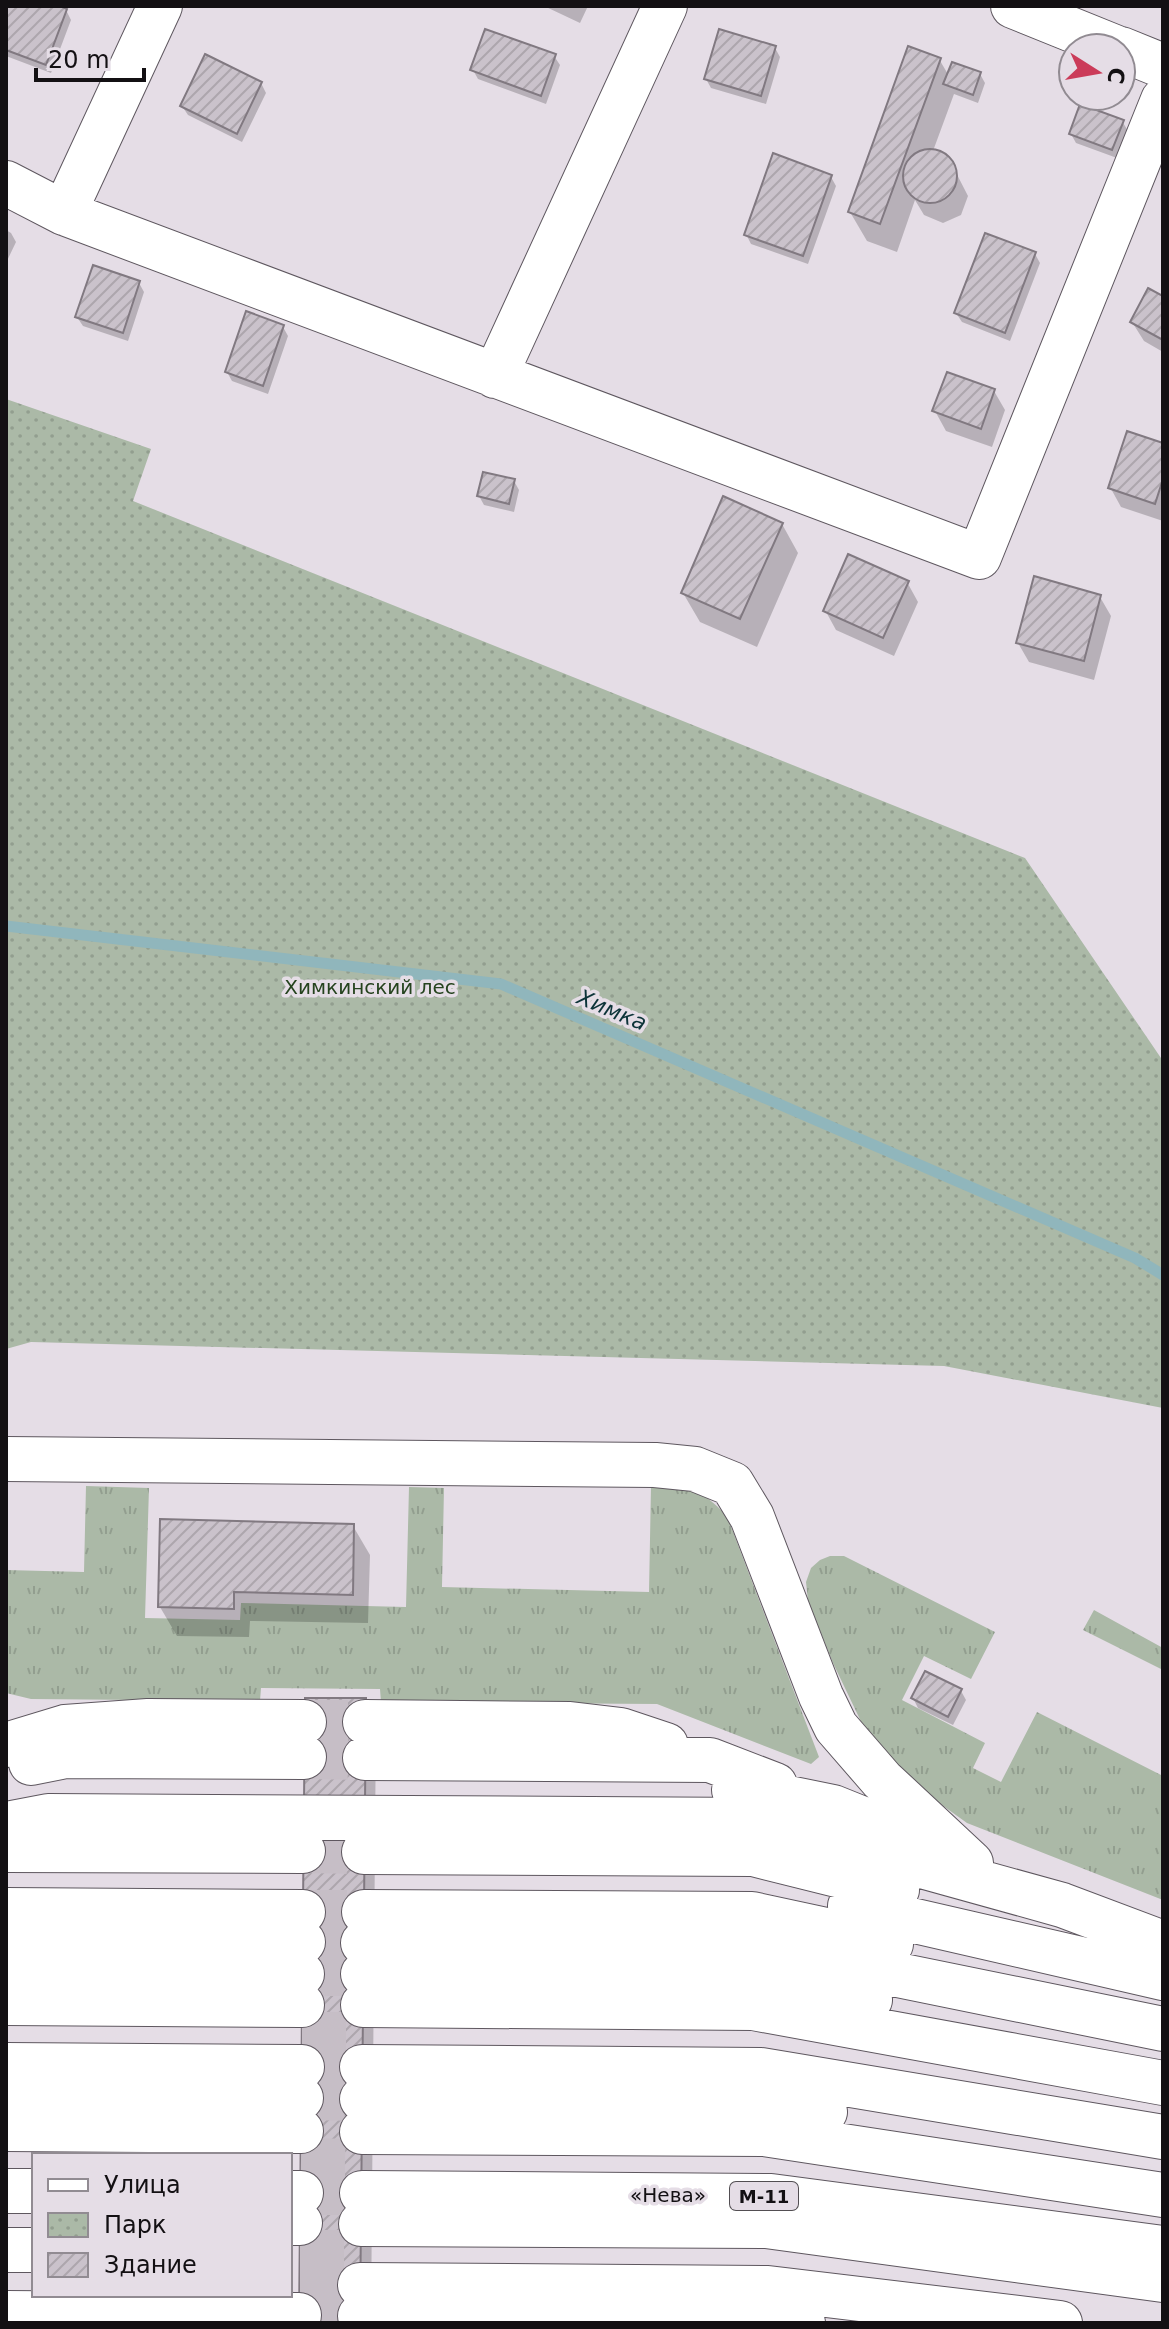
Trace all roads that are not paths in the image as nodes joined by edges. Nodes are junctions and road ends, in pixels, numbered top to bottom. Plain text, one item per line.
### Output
1 (160, 6) edge
2 (665, 6) edge
3 (1013, 6) edge
4 (1077, 32) edge
5 (1137, 56) edge
6 (1163, 66) edge
7 (1163, 100) edge
8 (6, 183) edge
9 (64, 213) junction
10 (495, 376) junction
11 (6, 1459) edge
12 (6, 1718) edge
13 (65, 1727) junction
14 (836, 1727) junction
15 (6, 1745) edge
16 (304, 1755) junction
17 (6, 1769) edge
18 (6, 1798) edge
19 (827, 1805) junction
20 (6, 1824) edge
21 (6, 1850) edge
22 (971, 1863) junction
23 (6, 1879) edge
24 (1062, 1905) junction
25 (6, 1910) edge
26 (6, 1940) edge
27 (1163, 1943) edge
28 (1163, 1956) edge
29 (6, 1972) edge
30 (1163, 1978) edge
31 (6, 2003) edge
32 (1163, 2003) edge
33 (1163, 2029) edge
34 (6, 2032) edge
35 (1163, 2055) edge
36 (6, 2065) edge
37 (362, 2083) junction
38 (1163, 2083) edge
39 (6, 2096) edge
40 (1163, 2109) edge
41 (299, 2116) edge
42 (6, 2129) edge
43 (1163, 2137) edge
44 (244, 2153) edge
45 (6, 2158) edge
46 (32, 2158) edge
47 (1163, 2166) edge
48 (6, 2191) edge
49 (32, 2191) edge
50 (1163, 2195) edge
51 (6, 2221) edge
52 (1163, 2221) edge
53 (32, 2222) edge
54 (1163, 2248) edge
55 (6, 2250) edge
56 (32, 2250) edge
57 (1163, 2280) edge
58 (6, 2283) edge
59 (32, 2283) edge
60 (32, 2296) edge
61 (1163, 2306) edge
62 (6, 2313) edge
63 (803, 2323) edge
64 (1060, 2323) edge

1 - 9 main road
2 - 10 main road
3 - 4 main road
5 - 6 main road
7 - 10 main road
8 - 9 main road
9 - 10 main road
11 - 14 main road
12 - 13 main road
13 - 15 main road
13 - 16 main road
14 - 19 main road
14 - 22 main road
16 - 17 main road
16 - 18 main road
19 - 19 main road
19 - 22 main road
20 - 24 main road
21 - 41 main road
22 - 24 main road
23 - 41 main road
24 - 27 main road
25 - 41 main road
26 - 41 main road
28 - 37 main road
29 - 41 main road
30 - 37 main road
31 - 41 main road
32 - 37 main road
33 - 37 main road
34 - 41 main road
35 - 37 main road
36 - 41 main road
37 - 38 main road
37 - 40 main road
37 - 43 main road
37 - 47 main road
37 - 50 main road
37 - 52 main road
37 - 54 main road, «Нева» / М-11
37 - 57 main road
37 - 61 main road
37 - 63 main road
37 - 64 main road
39 - 41 main road
41 - 42 main road
41 - 44 main road
45 - 46 main road
48 - 49 main road
51 - 53 main road
55 - 56 main road
58 - 59 main road
60 - 62 main road

